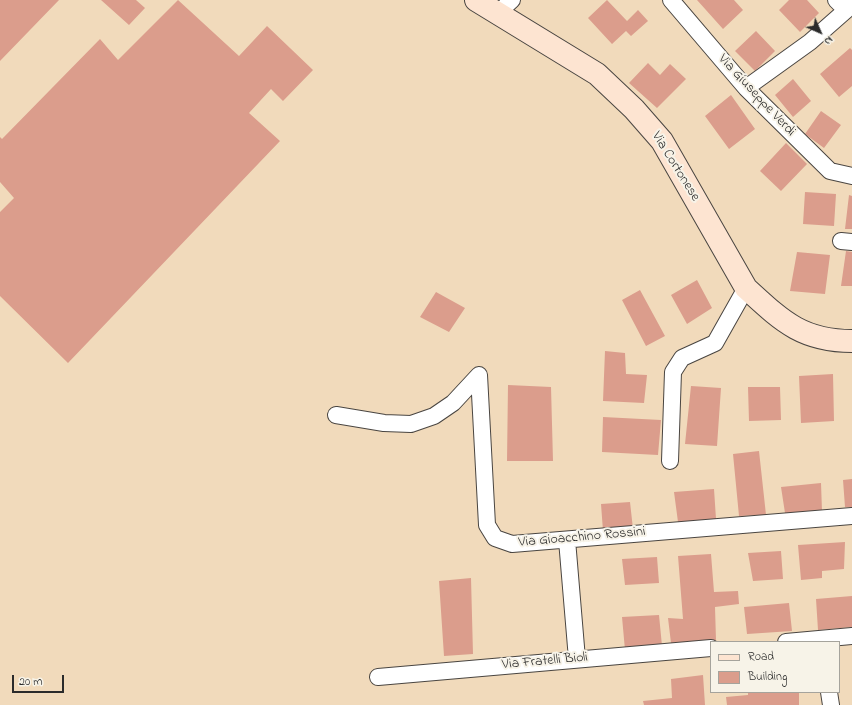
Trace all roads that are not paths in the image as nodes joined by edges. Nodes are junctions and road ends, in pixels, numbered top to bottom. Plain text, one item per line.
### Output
1 (476, 0) edge
2 (671, 0) edge
3 (845, 5) edge
4 (505, 6) edge
5 (746, 88) junction
6 (852, 176) edge
7 (746, 288) junction
8 (852, 341) edge
9 (336, 415) dead end
10 (670, 461) dead end
11 (852, 516) edge
12 (567, 540) junction
13 (852, 636) edge
14 (822, 640) edge
15 (804, 641) edge
16 (710, 648) edge
17 (577, 659) junction
18 (378, 677) dead end
19 (829, 693) edge
20 (830, 705) edge

1 - 4 street, Via Cortonese
2 - 5 street, Via Giuseppe Verdi
3 - 5 street
4 - 7 street, Via Cortonese
5 - 6 street, Via Giuseppe Verdi
7 - 8 street, Via Cortonese
7 - 10 street
9 - 12 street, Via Gioacchino Rossini
11 - 12 street, Via Gioacchino Rossini
12 - 17 street
13 - 14 street
14 - 15 street
16 - 17 street, Via Fratelli Bioli
17 - 18 street, Via Fratelli Bioli
19 - 20 street

